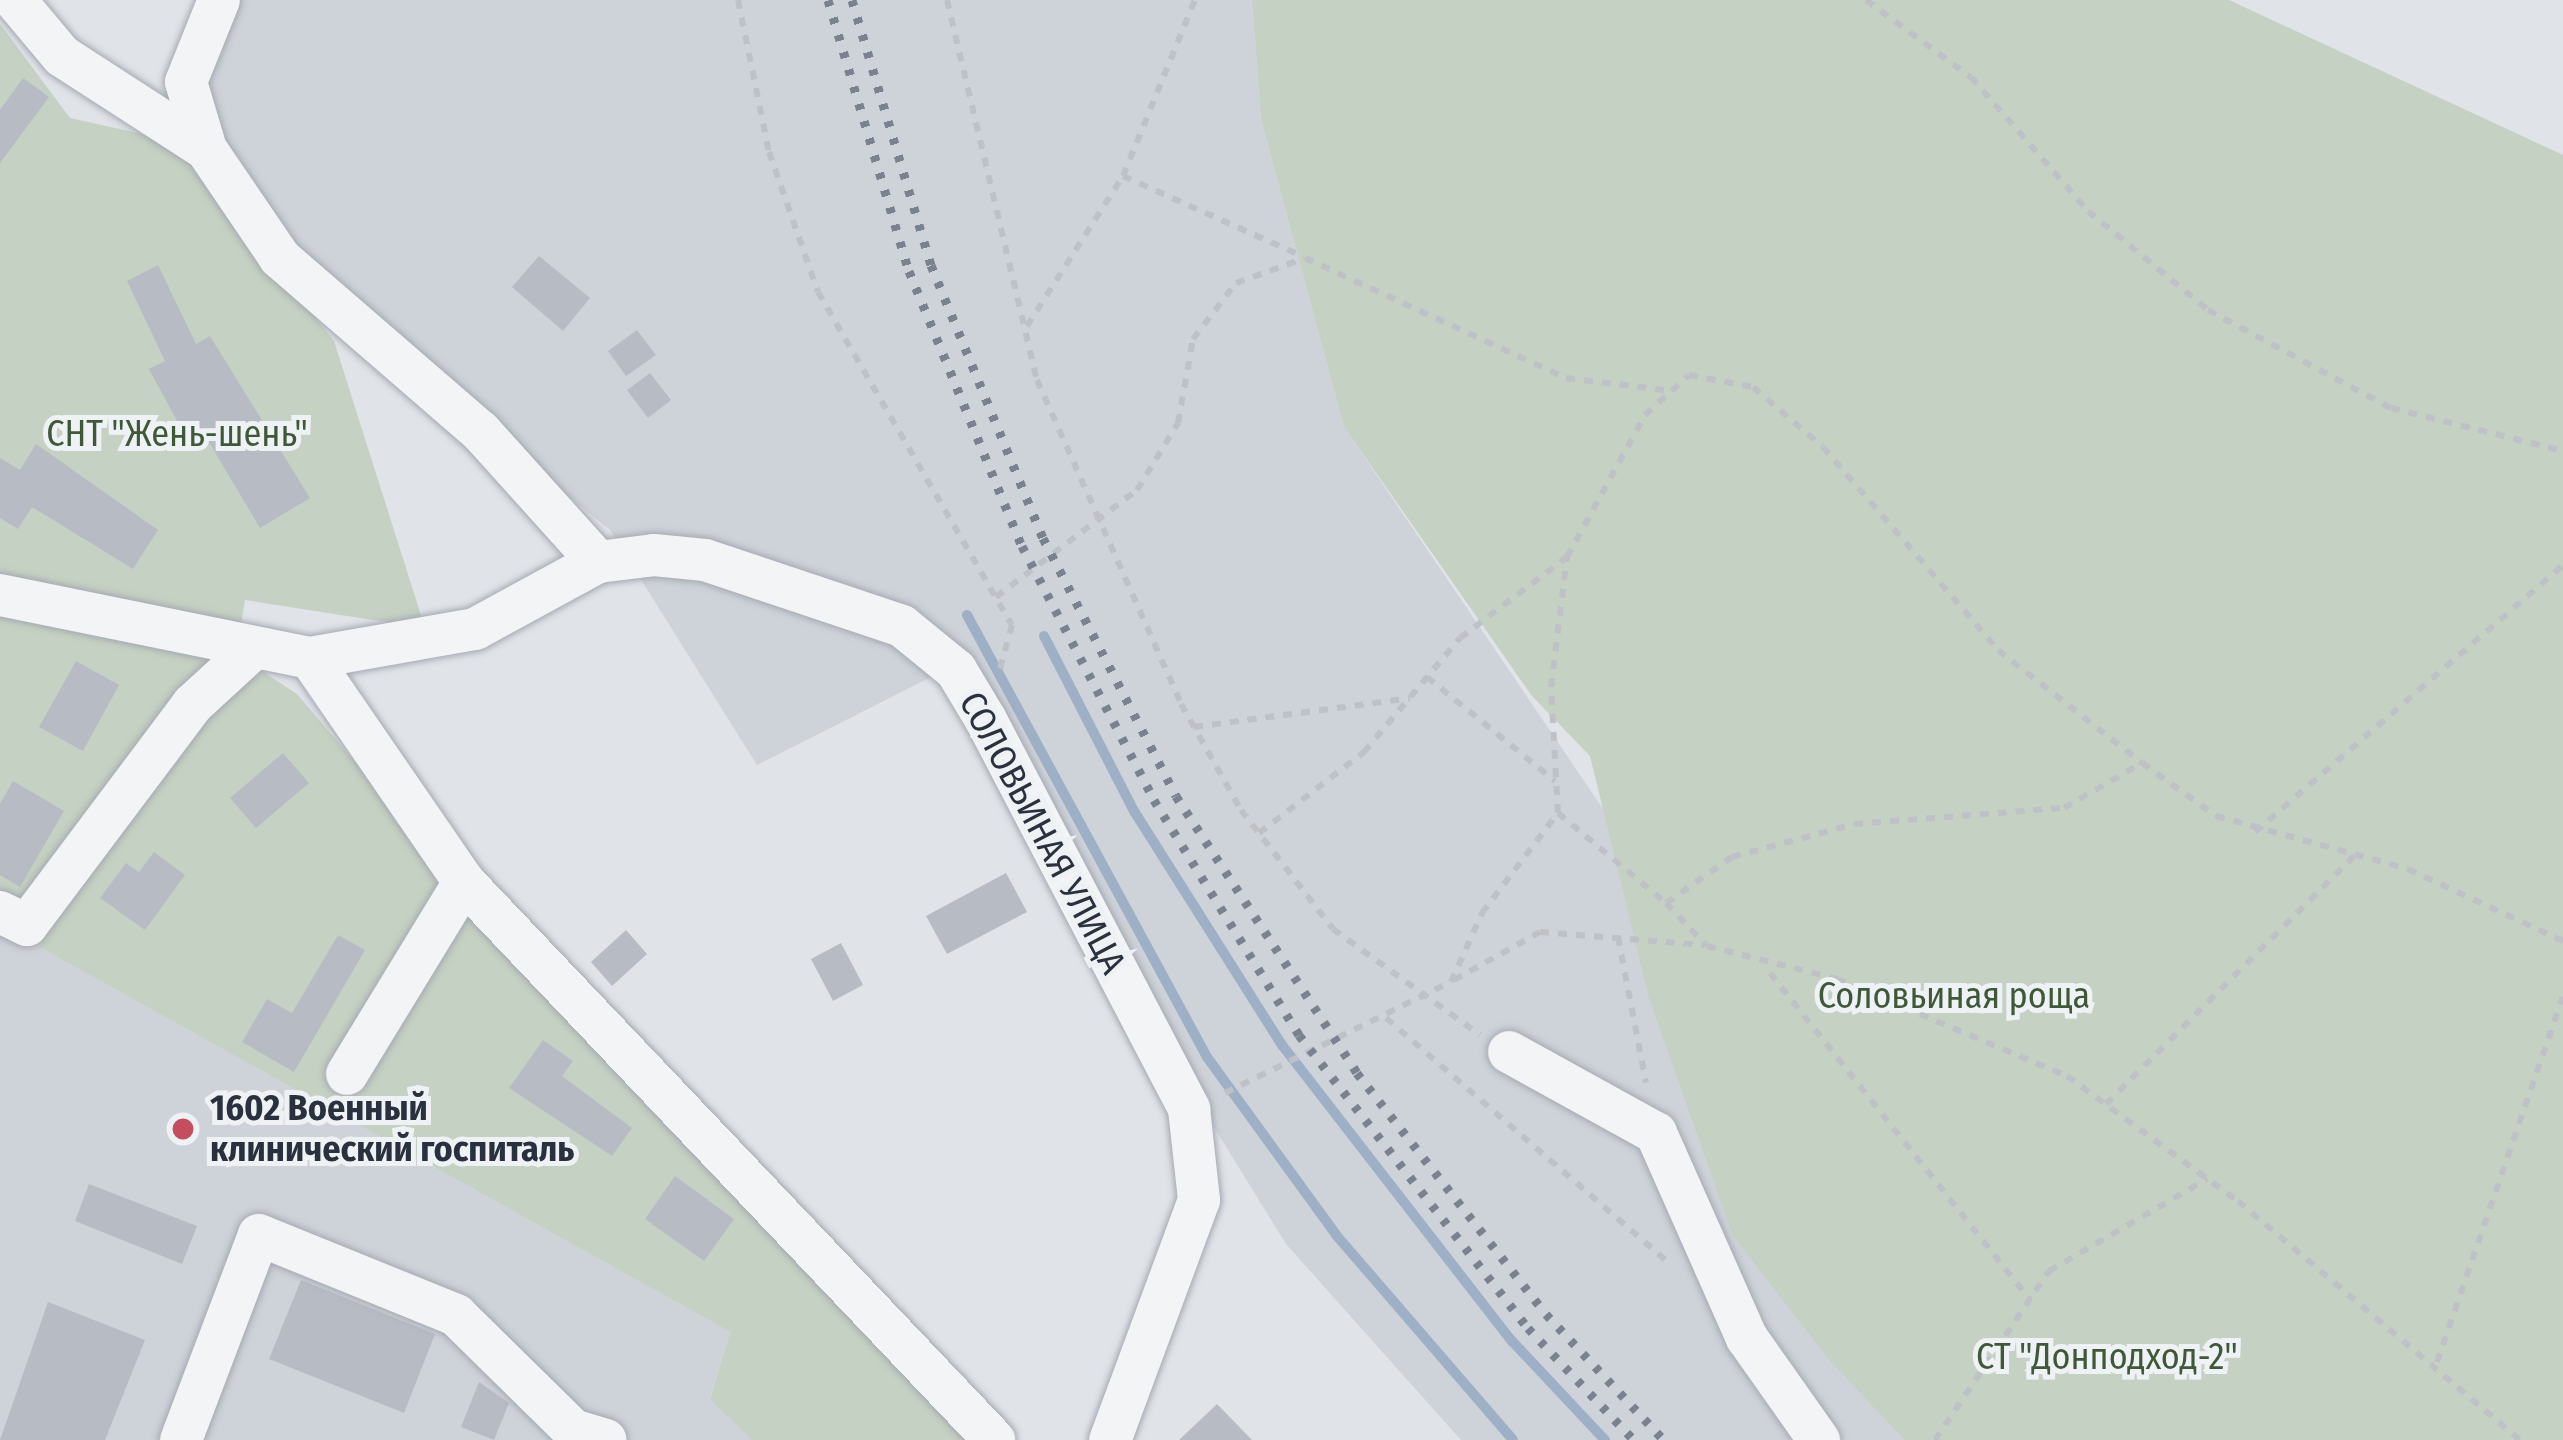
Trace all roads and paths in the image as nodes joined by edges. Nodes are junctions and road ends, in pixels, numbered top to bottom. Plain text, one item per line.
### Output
1 (15, 0) edge
2 (219, 0) edge
3 (738, 0) edge
4 (947, 0) edge
5 (1195, 0) edge
6 (1865, 0) edge
7 (206, 149) junction
8 (1123, 176) junction
9 (1305, 258) junction
10 (1025, 329) junction
11 (1672, 391) junction
12 (2563, 451) edge
13 (1104, 520) junction
14 (1567, 557) junction
15 (598, 562) junction
16 (2563, 565) edge
17 (0, 595) edge
18 (996, 597) junction
19 (252, 650) junction
20 (310, 658) junction
21 (1427, 677) junction
22 (1410, 698) junction
23 (986, 720) junction
24 (1194, 728) junction
25 (2142, 763) junction
26 (1556, 782) junction
27 (1558, 813) junction
28 (2255, 832) junction
29 (1259, 833) junction
30 (2354, 856) junction
31 (464, 882) junction
32 (1666, 903) junction
33 (0, 912) edge
34 (1618, 937) junction
35 (2563, 941) edge
36 (1707, 946) junction
37 (1768, 970) junction
38 (1451, 982) junction
39 (2563, 998) edge
40 (1420, 999) junction
41 (1386, 1018) junction
42 (1509, 1052) joint
43 (347, 1074) dead end
44 (2105, 1104) junction
45 (1189, 1109) junction
46 (1656, 1133) junction
47 (2207, 1179) junction
48 (1688, 1279) dead end
49 (2030, 1300) junction
50 (2436, 1364) junction
51 (181, 1440) edge
52 (606, 1440) edge
53 (994, 1440) edge
54 (1110, 1440) edge
55 (1819, 1440) edge
56 (1935, 1440) edge
57 (2520, 1440) edge

1 - 7 street
2 - 7 street
3 - 18 path
4 - 10 path
5 - 8 path
6 - 12 path
7 - 15 street
8 - 9 path
8 - 10 path
9 - 11 path
9 - 13 path
10 - 13 path
11 - 14 path
11 - 25 path
13 - 18 path
13 - 24 path
14 - 21 path
14 - 26 path
15 - 20 street, СОЛОВЬИНАЯ УЛИЦА
15 - 23 street, СОЛОВЬИНАЯ УЛИЦА
16 - 28 path
17 - 19 street, СОЛОВЬИНАЯ УЛИЦА
18 - 23 path
19 - 20 street, СОЛОВЬИНАЯ УЛИЦА
19 - 33 street
20 - 31 street
21 - 22 path
21 - 26 path
22 - 24 path
22 - 29 path
23 - 45 street, СОЛОВЬИНАЯ УЛИЦА
24 - 29 path
25 - 28 path
25 - 32 path
26 - 27 path
27 - 32 path
27 - 38 path
28 - 30 path
29 - 40 path
30 - 35 path
30 - 44 path
31 - 43 street
31 - 53 street
32 - 36 path
34 - 36 path
34 - 38 path
34 - 46 path
36 - 37 path
37 - 44 path
37 - 49 path
38 - 40 path
39 - 50 path
40 - 41 path
40 - 42 path
41 - 45 path
41 - 48 path
42 - 46 street
44 - 47 path
45 - 54 street, СОЛОВЬИНАЯ УЛИЦА
46 - 55 street
47 - 49 path
47 - 50 path
49 - 56 path
50 - 57 path
51 - 52 street

